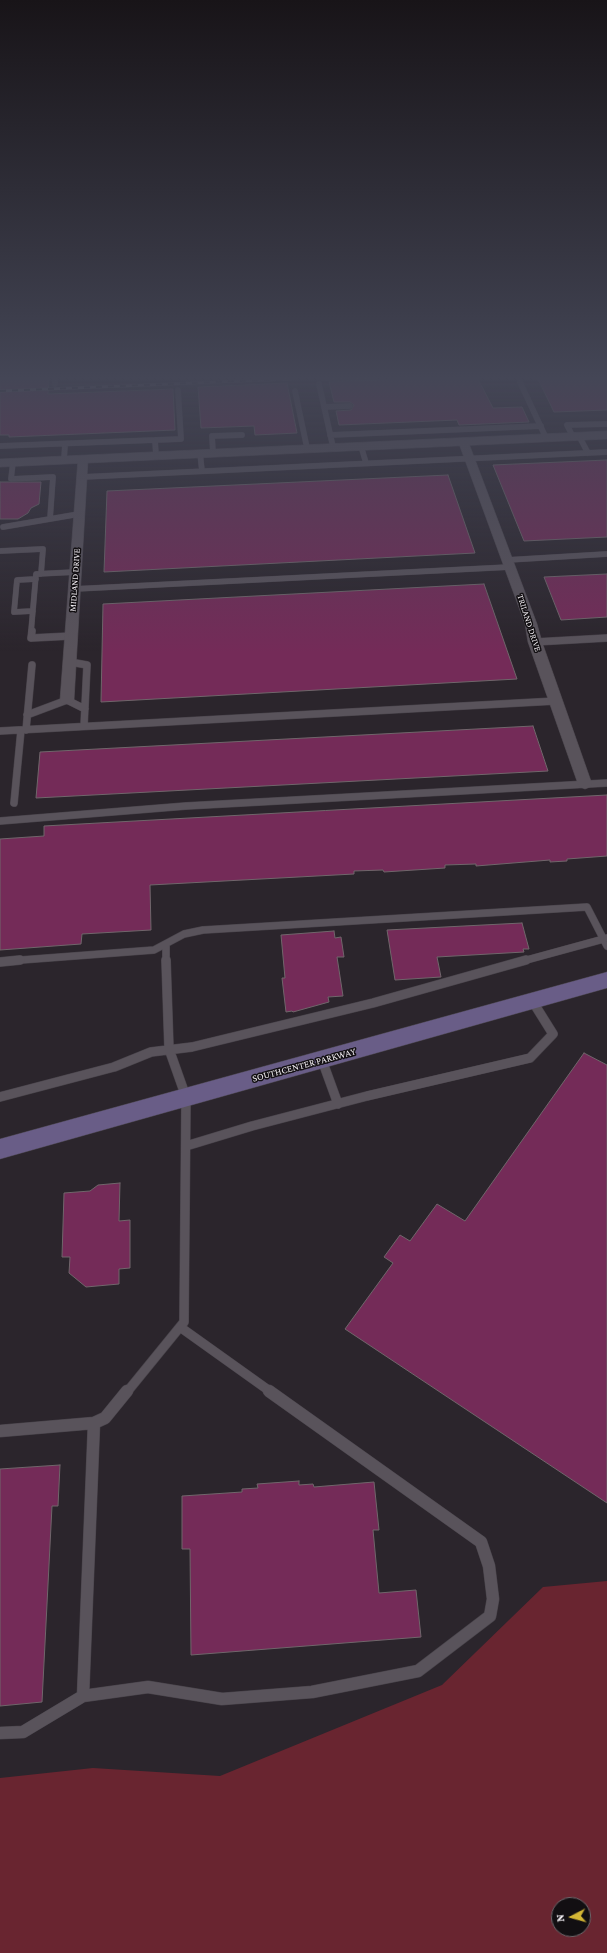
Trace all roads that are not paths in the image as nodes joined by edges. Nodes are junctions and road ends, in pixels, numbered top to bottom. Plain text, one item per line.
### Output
1 (8, 470) edge
2 (82, 470) edge
3 (220, 470) edge
4 (473, 470) edge
5 (202, 471) joint
6 (82, 477) junction
7 (79, 514) junction
8 (50, 519) junction
9 (4, 527) dead end
10 (0, 552) edge
11 (607, 554) edge
12 (508, 564) junction
13 (76, 572) junction
14 (41, 574) junction
15 (36, 579) junction
16 (74, 589) junction
17 (33, 611) junction
18 (72, 636) junction
19 (607, 638) edge
20 (535, 642) junction
21 (70, 662) junction
22 (32, 665) dead end
23 (67, 700) junction
24 (556, 701) junction
25 (85, 709) junction
26 (27, 715) junction
27 (84, 726) junction
28 (23, 730) junction
29 (0, 731) edge
30 (607, 783) edge
31 (585, 784) junction
32 (14, 803) dead end
33 (0, 821) edge
34 (606, 941) edge
35 (166, 944) junction
36 (0, 962) edge
37 (607, 980) edge
38 (533, 1002) junction
39 (169, 1049) junction
40 (322, 1060) junction
41 (0, 1097) edge
42 (186, 1097) junction
43 (338, 1104) junction
44 (186, 1146) junction
45 (0, 1149) edge
46 (180, 1327) junction
47 (94, 1423) junction
48 (0, 1431) edge
49 (83, 1696) junction
50 (0, 1733) edge

1 - 8 lane
2 - 6 street, MIDLAND DRIVE
3 - 5 lane
4 - 12 street, TRILAND DRIVE
5 - 6 lane
6 - 7 street, MIDLAND DRIVE
7 - 8 lane
7 - 13 street, MIDLAND DRIVE
8 - 9 lane
10 - 14 lane
11 - 12 lane
12 - 16 lane
12 - 20 street, TRILAND DRIVE
13 - 14 lane
13 - 16 street, MIDLAND DRIVE
14 - 15 lane
15 - 17 lane
15 - 17 lane
16 - 18 street, MIDLAND DRIVE
17 - 18 lane
18 - 21 street, MIDLAND DRIVE
19 - 20 lane
20 - 24 street, TRILAND DRIVE
21 - 23 street, MIDLAND DRIVE
21 - 25 lane
22 - 26 lane
23 - 25 lane
23 - 26 lane
24 - 27 lane
24 - 31 street, TRILAND DRIVE
25 - 27 lane
26 - 28 lane
27 - 28 lane
28 - 29 lane
28 - 32 lane
30 - 31 lane
31 - 33 lane
34 - 35 lane
34 - 39 lane
35 - 36 lane
35 - 39 lane
37 - 38 main road, SOUTHCENTER PARKWAY
38 - 40 main road, SOUTHCENTER PARKWAY
38 - 43 lane
39 - 41 lane
39 - 42 lane
40 - 42 main road, SOUTHCENTER PARKWAY
40 - 43 lane
42 - 44 lane
42 - 45 main road, SOUTHCENTER PARKWAY
43 - 44 lane
44 - 46 lane
46 - 47 lane
46 - 49 lane
47 - 48 lane
47 - 49 lane
49 - 50 lane

